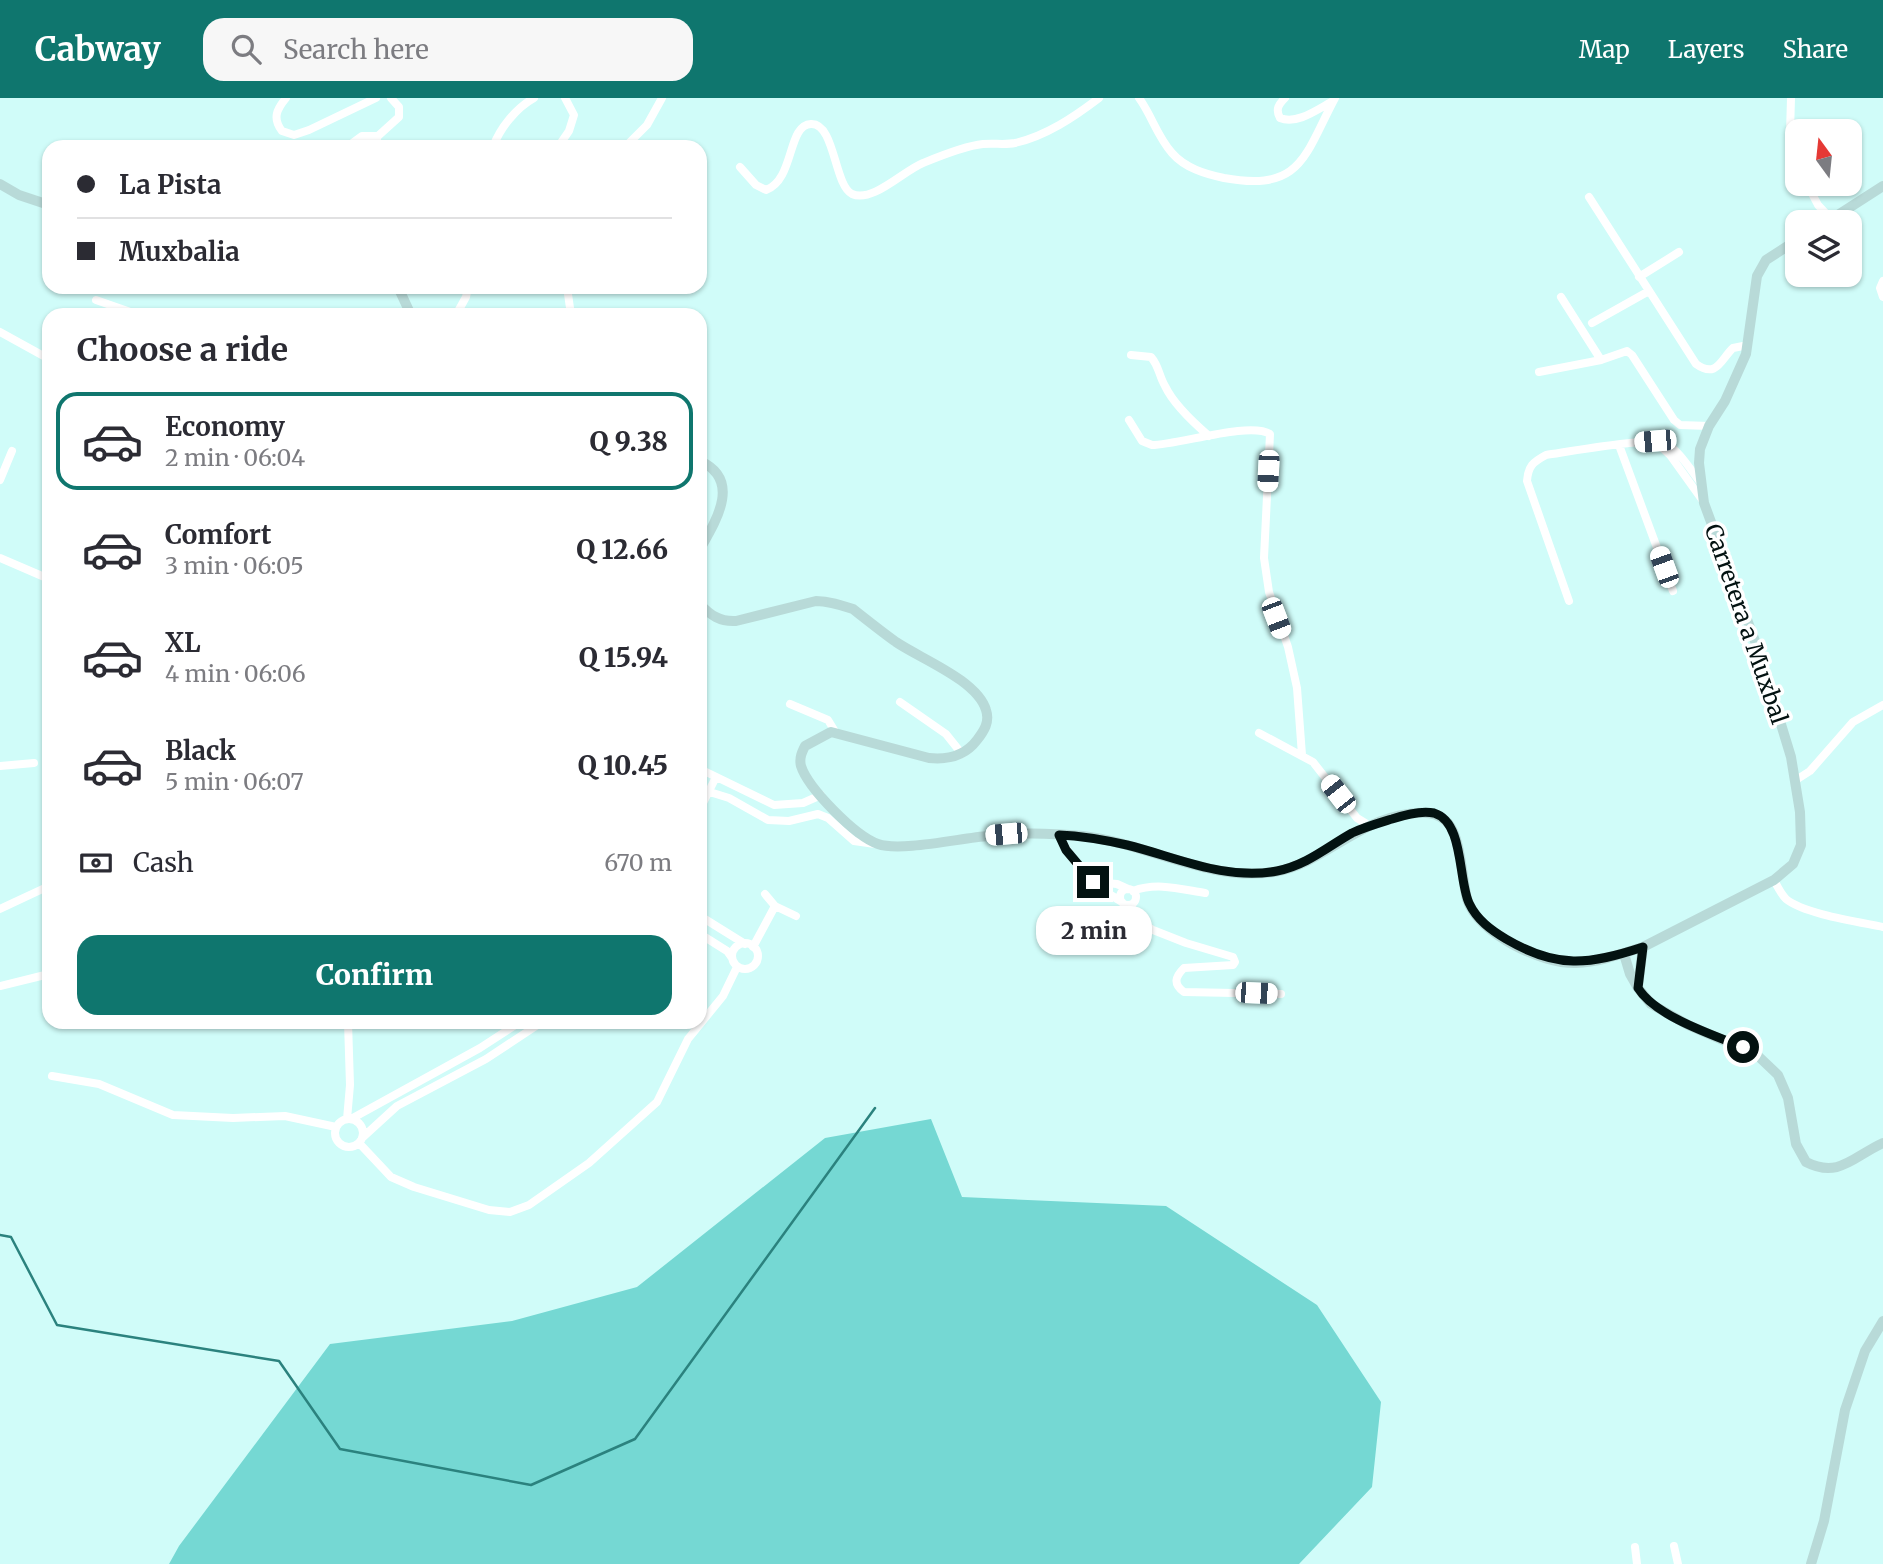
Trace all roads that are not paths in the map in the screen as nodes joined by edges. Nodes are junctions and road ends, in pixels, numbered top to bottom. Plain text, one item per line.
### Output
1 (286, 98) edge
2 (376, 98) edge
3 (391, 98) edge
4 (534, 98) edge
5 (565, 98) edge
6 (662, 98) edge
7 (1099, 98) edge
8 (1139, 98) edge
9 (1285, 98) edge
10 (1791, 98) edge
11 (1334, 99) edge
12 (1790, 119) edge
13 (378, 136) junction
14 (357, 140) edge
15 (377, 140) edge
16 (496, 140) edge
17 (563, 140) edge
18 (632, 140) edge
19 (740, 167) dead end
20 (0, 184) edge
21 (1881, 186) edge
22 (1589, 197) dead end
23 (42, 203) edge
24 (1845, 210) edge
25 (1785, 248) edge
26 (1679, 252) dead end
27 (1639, 277) junction
28 (1882, 282) edge
29 (1649, 291) junction
30 (1562, 297) dead end
31 (1883, 298) edge
32 (96, 300) dead end
33 (119, 308) edge
34 (1592, 323) dead end
35 (0, 332) edge
36 (1748, 345) junction
37 (42, 355) edge
38 (1131, 355) dead end
39 (1601, 360) junction
40 (1539, 372) dead end
41 (1129, 420) dead end
42 (1709, 426) junction
43 (1209, 436) junction
44 (1655, 441) junction
45 (1619, 445) junction
46 (12, 451) dead end
47 (707, 466) edge
48 (0, 480) edge
49 (1701, 483) junction
50 (1704, 503) junction
51 (707, 535) edge
52 (0, 558) edge
53 (42, 576) edge
54 (1673, 591) dead end
55 (1569, 601) dead end
56 (707, 611) edge
57 (900, 702) dead end
58 (790, 704) dead end
59 (1883, 705) edge
60 (836, 733) junction
61 (1259, 733) dead end
62 (962, 754) junction
63 (1302, 755) junction
64 (34, 763) dead end
65 (0, 766) edge
66 (707, 772) edge
67 (716, 777) junction
68 (1796, 780) junction
69 (707, 791) edge
70 (710, 792) junction
71 (821, 795) junction
72 (707, 797) edge
73 (1370, 826) junction
74 (1059, 835) junction
75 (877, 844) junction
76 (1773, 880) junction
77 (1093, 882) junction
78 (42, 889) edge
79 (1130, 890) junction
80 (1205, 893) dead end
81 (765, 894) dead end
82 (1126, 904) junction
83 (775, 906) junction
84 (0, 909) edge
85 (796, 916) dead end
86 (707, 920) edge
87 (1883, 927) edge
88 (707, 938) edge
89 (749, 945) junction
90 (1643, 947) junction
91 (1624, 954) junction
92 (732, 958) junction
93 (737, 967) junction
94 (42, 976) edge
95 (0, 986) edge
96 (1638, 988) junction
97 (1281, 994) dead end
98 (707, 1016) edge
99 (348, 1029) edge
100 (509, 1029) edge
101 (531, 1029) edge
102 (696, 1029) edge
103 (52, 1076) dead end
104 (349, 1119) junction
105 (336, 1127) junction
106 (360, 1141) junction
107 (1883, 1143) edge
108 (1883, 1321) edge
109 (1674, 1546) dead end
110 (1635, 1547) dead end
111 (1637, 1564) edge
112 (1678, 1564) edge
113 (1811, 1564) edge

1 - 2 street
3 - 13 street
4 - 16 street
5 - 17 street
6 - 18 street
7 - 19 street
8 - 11 street
9 - 11 street
10 - 12 street
13 - 14 street
13 - 15 street
20 - 23 main road
21 - 24 main road
22 - 27 street
25 - 36 main road, Carretera a Muxbal
26 - 27 street
27 - 29 street
28 - 31 street
29 - 34 street
29 - 36 street
30 - 39 street
32 - 33 street
35 - 37 street
36 - 42 main road, Carretera a Muxbal
38 - 43 street
39 - 40 street
39 - 42 street
41 - 43 street
42 - 49 main road, Carretera a Muxbal
43 - 63 street
44 - 45 street
44 - 49 street
44 - 50 street
45 - 54 street
45 - 55 street
46 - 48 street
47 - 51 main road
49 - 50 main road, Carretera a Muxbal
50 - 68 main road, Carretera a Muxbal
52 - 53 street
56 - 62 main road
57 - 62 street
58 - 60 street
59 - 68 street
60 - 62 main road
60 - 71 main road
61 - 63 street
63 - 73 street
64 - 65 street
66 - 67 street
67 - 70 street
67 - 71 street
68 - 76 main road, Carretera a Muxbal
69 - 70 street
70 - 72 street
70 - 75 street
71 - 75 main road
73 - 74 main road, Carretera a Muxbal
73 - 91 main road, Carretera a Muxbal
74 - 75 main road, Carretera a Muxbal
74 - 77 street
76 - 87 street
76 - 90 main road, Carretera a Muxbal
77 - 79 street
77 - 82 street
78 - 84 street
79 - 80 street
79 - 82 street
79 - 82 street
81 - 83 street
82 - 97 street
83 - 85 street
83 - 89 street
86 - 89 street
88 - 92 street
89 - 92 street
89 - 93 street
90 - 91 main road, Carretera a Muxbal
90 - 96 main road
91 - 96 main road
92 - 93 street
93 - 98 street
94 - 95 street
96 - 107 main road
99 - 104 street
100 - 104 street
101 - 106 street
102 - 106 street
103 - 105 street
104 - 105 street
104 - 106 street
105 - 106 street
108 - 113 main road
109 - 112 street
110 - 111 street

